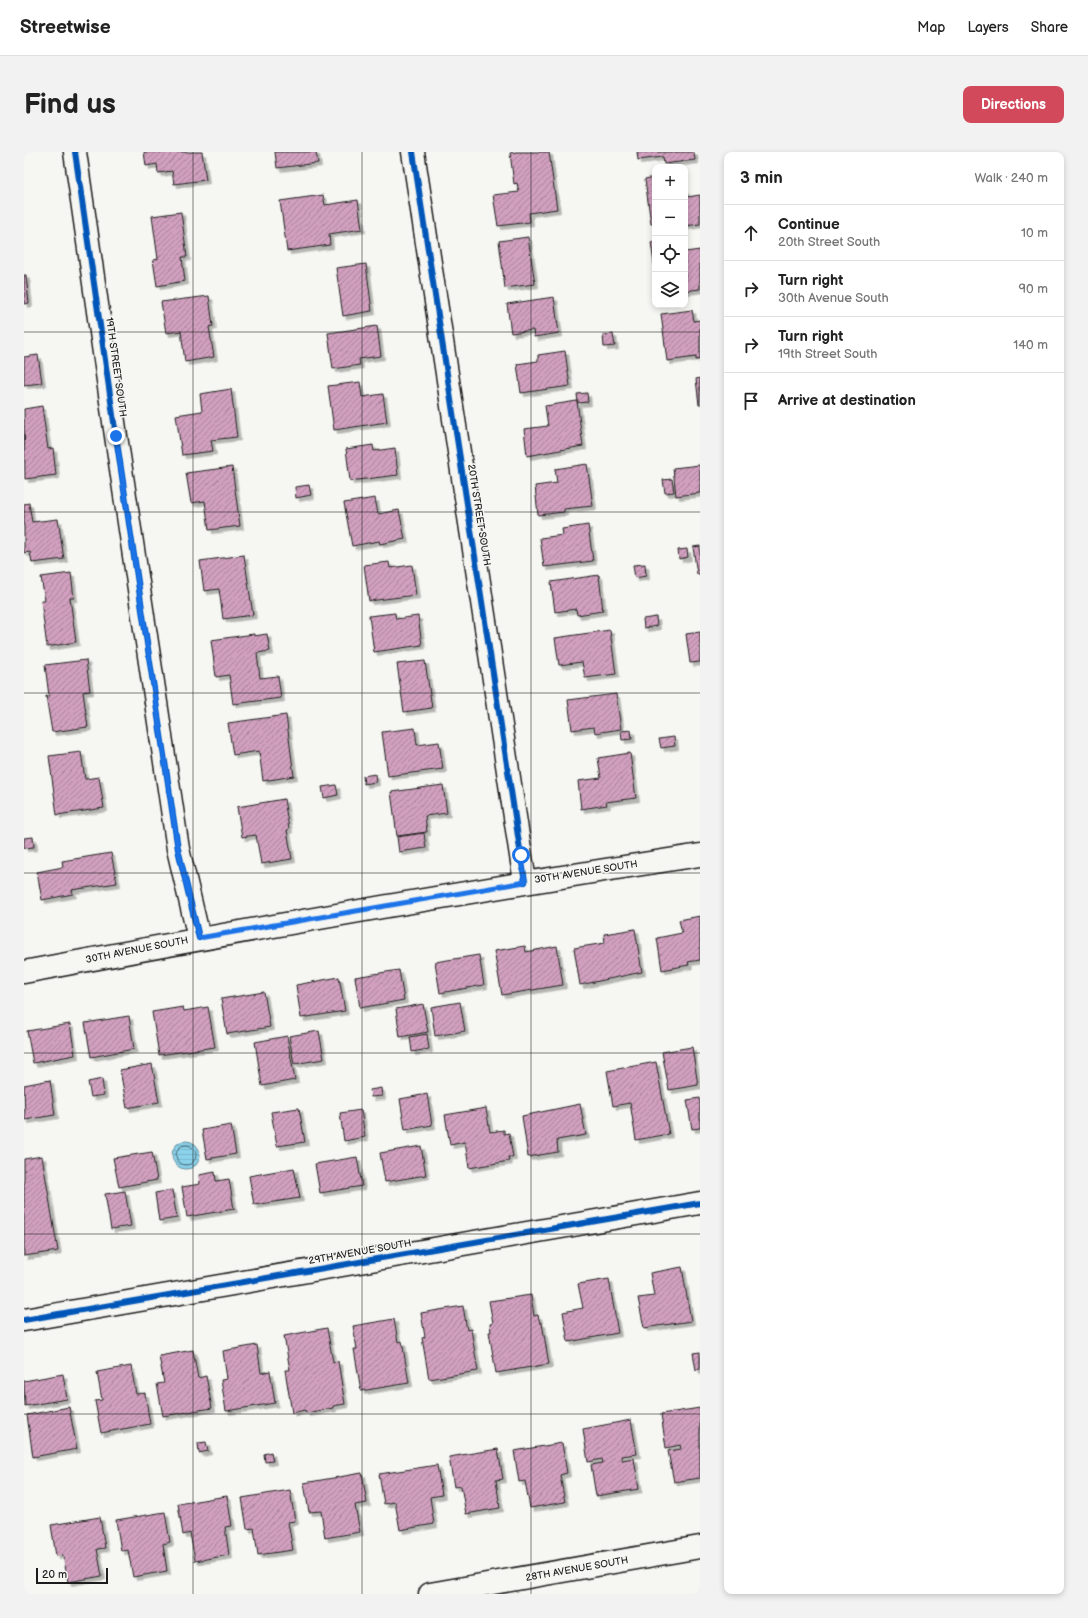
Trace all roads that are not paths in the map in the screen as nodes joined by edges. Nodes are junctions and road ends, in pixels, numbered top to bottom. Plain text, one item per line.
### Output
1 (75, 152) edge
2 (413, 152) edge
3 (700, 855) edge
4 (525, 882) junction
5 (199, 938) junction
6 (24, 972) edge
7 (700, 1203) edge
8 (24, 1320) edge
9 (700, 1547) edge
10 (430, 1594) edge

1 - 5 street, 19TH STREET SOUTH
2 - 4 street, 20TH STREET SOUTH
3 - 4 street, 30TH AVENUE SOUTH
4 - 5 street, 30TH AVENUE SOUTH
5 - 6 street, 30TH AVENUE SOUTH
7 - 8 street, 29TH AVENUE SOUTH
9 - 10 street, 28TH AVENUE SOUTH

